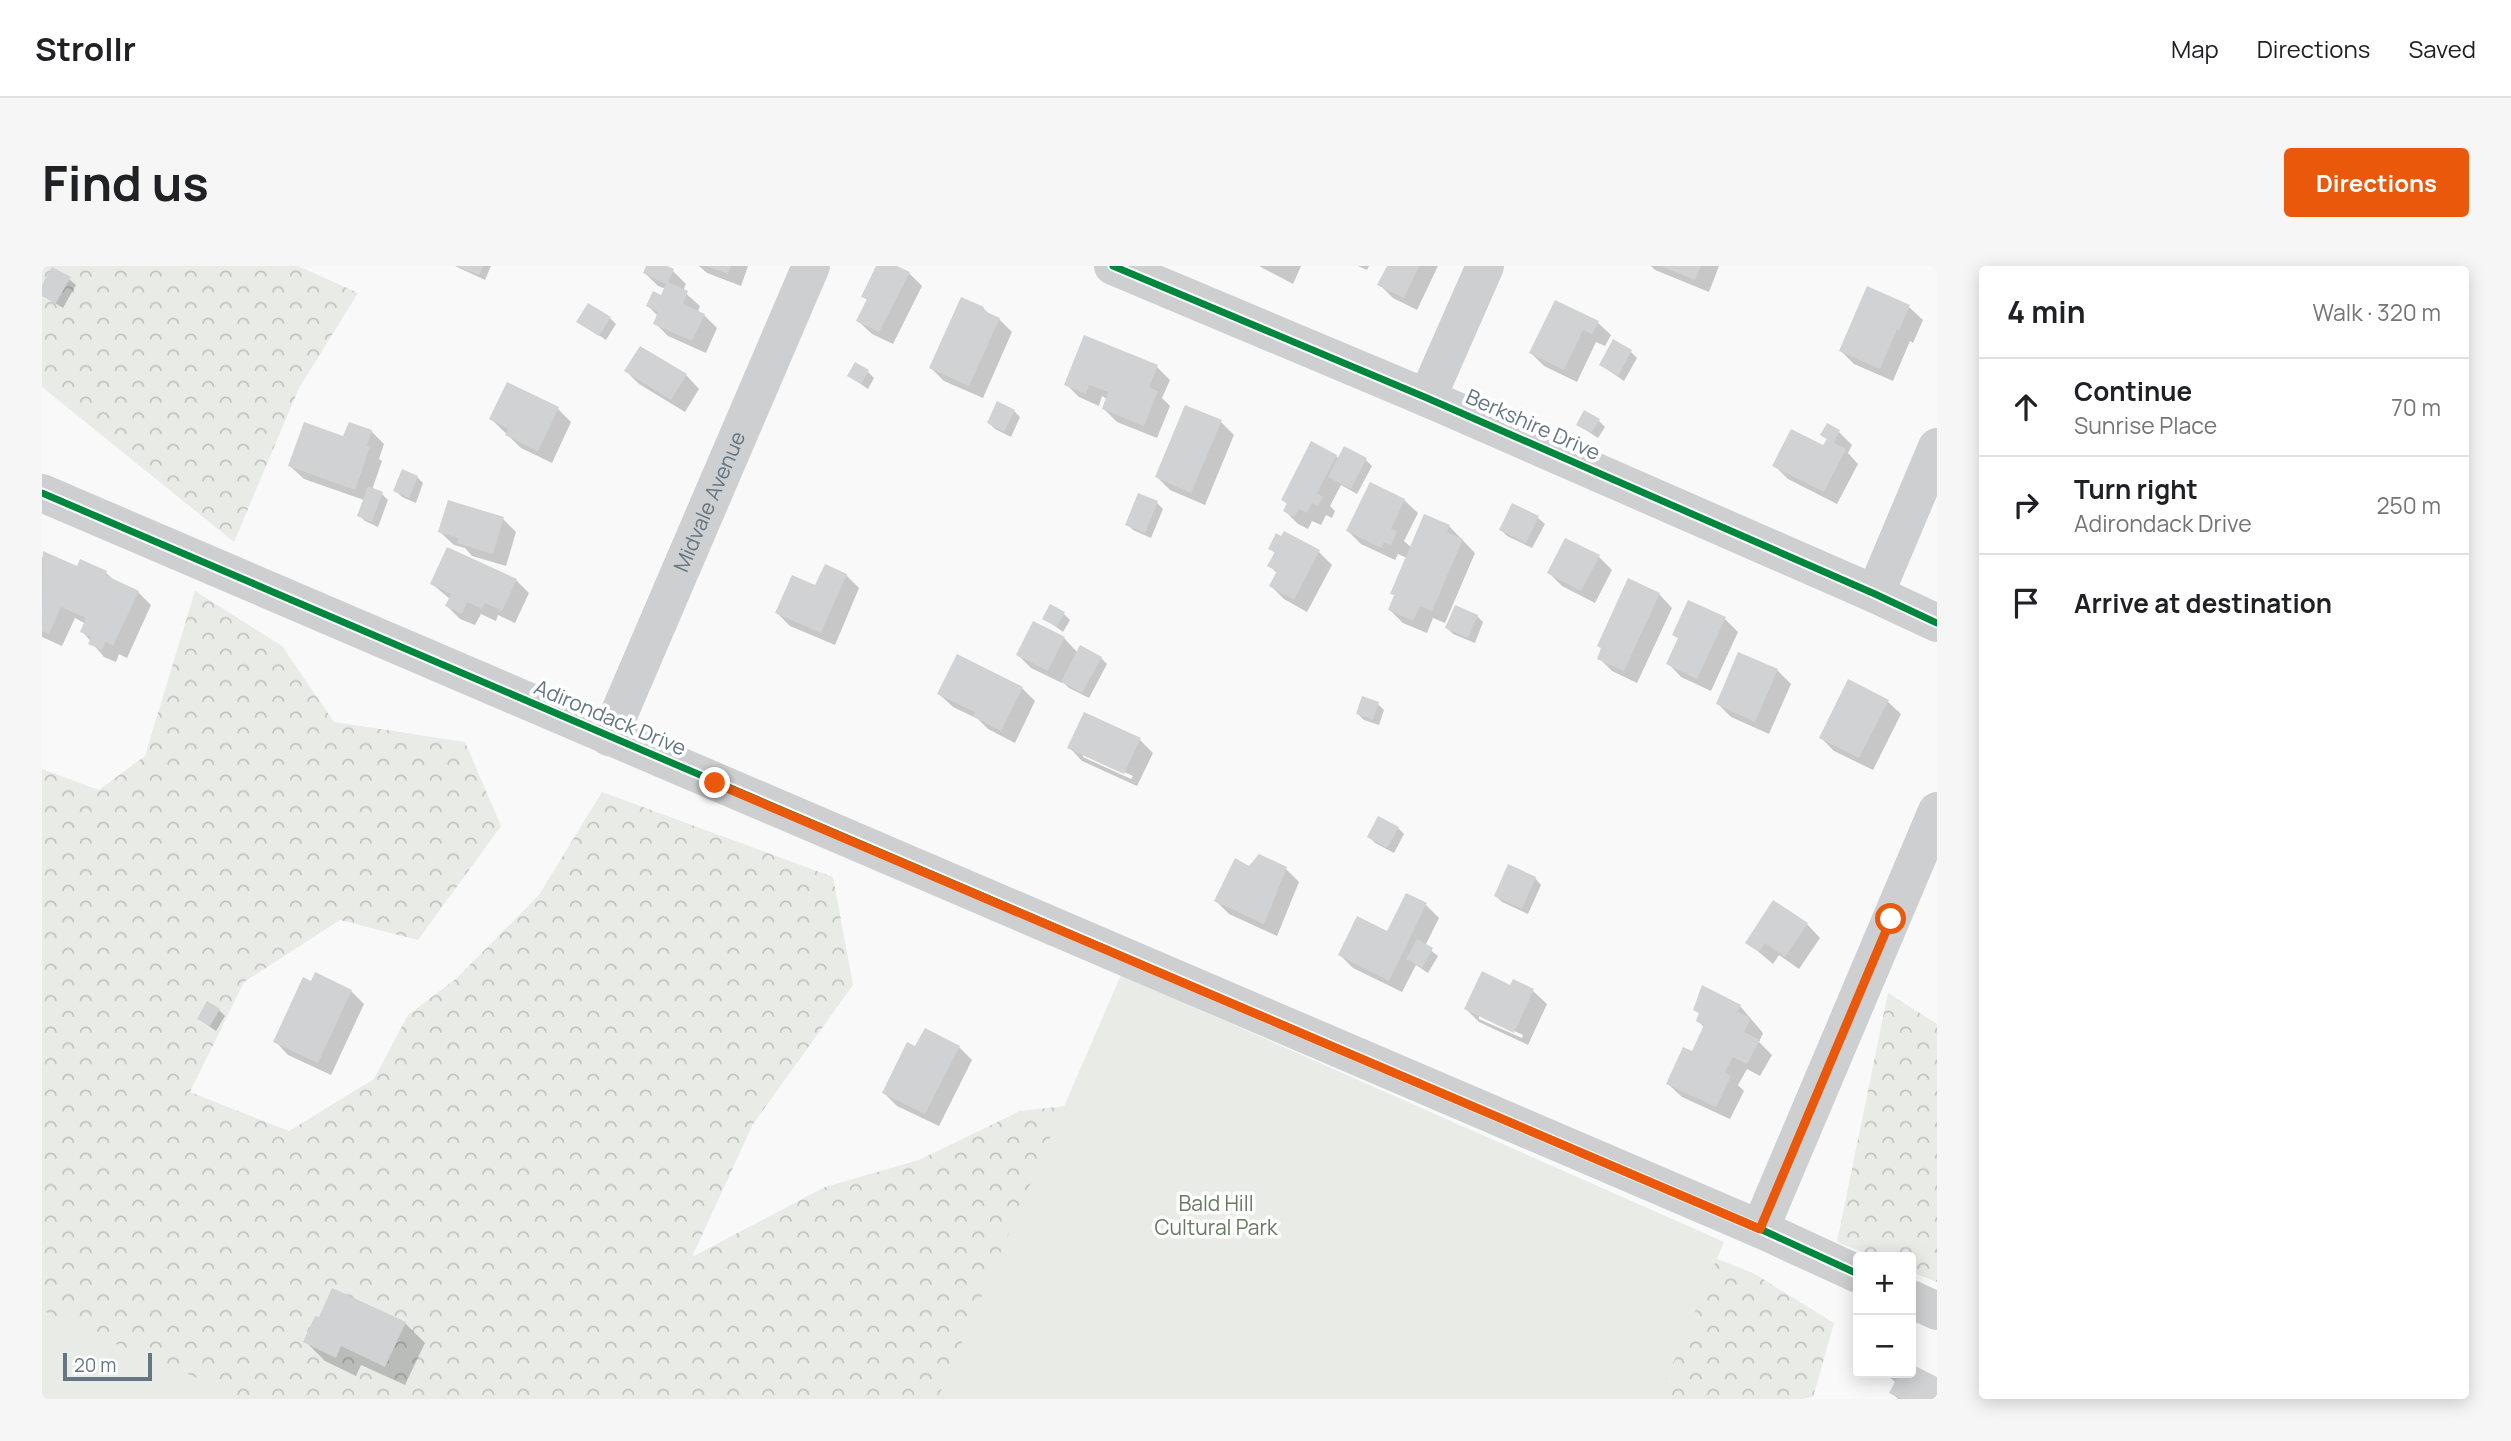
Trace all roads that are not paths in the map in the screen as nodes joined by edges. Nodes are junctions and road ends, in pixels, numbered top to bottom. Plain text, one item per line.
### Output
1 (811, 266) edge
2 (1112, 266) edge
3 (1485, 266) edge
4 (1427, 398) junction
5 (1937, 447) edge
6 (42, 493) edge
7 (1875, 594) junction
8 (1937, 623) edge
9 (610, 737) junction
10 (1937, 811) edge
11 (1760, 1229) junction
12 (1853, 1273) edge
13 (1916, 1301) edge
14 (1937, 1311) edge

1 - 9 street, Midvale Avenue
2 - 4 street, Berkshire Drive
3 - 4 street
4 - 7 street, Berkshire Drive
5 - 7 street
6 - 9 street, Adirondack Drive
7 - 8 street, Berkshire Drive
9 - 11 street, Adirondack Drive
10 - 11 street
11 - 12 street, Adirondack Drive
13 - 14 street

